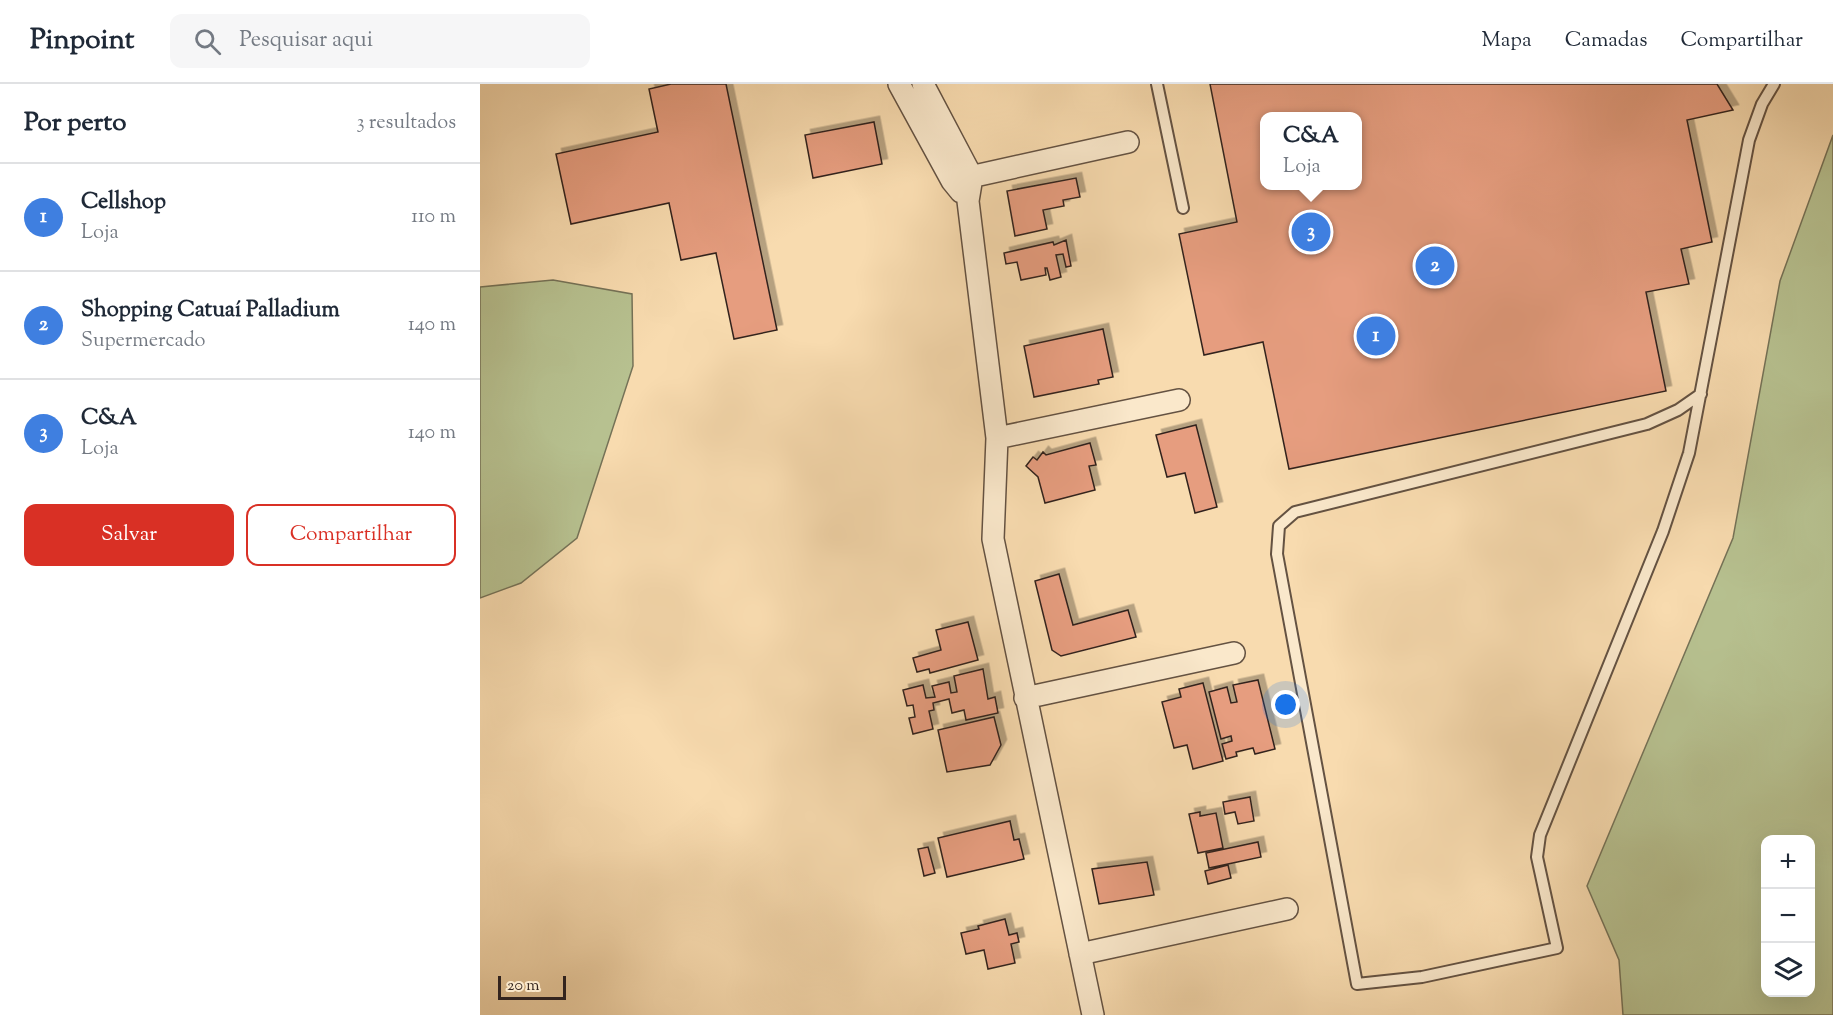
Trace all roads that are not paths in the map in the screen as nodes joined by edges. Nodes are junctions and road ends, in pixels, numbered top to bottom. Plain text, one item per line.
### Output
1 (899, 84) edge
2 (924, 84) edge
3 (1157, 84) edge
4 (1774, 84) edge
5 (1128, 142) dead end
6 (962, 179) junction
7 (1183, 208) dead end
8 (1701, 394) junction
9 (1179, 400) dead end
10 (997, 438) junction
11 (1234, 653) dead end
12 (1025, 698) junction
13 (1287, 909) dead end
14 (1080, 954) junction
15 (1093, 1015) edge

1 - 6 street
2 - 6 street
3 - 7 lane
4 - 8 lane
5 - 6 street
6 - 10 street
8 - 8 lane
9 - 10 street
10 - 12 street
11 - 12 street
12 - 14 street
13 - 14 street
14 - 15 street

